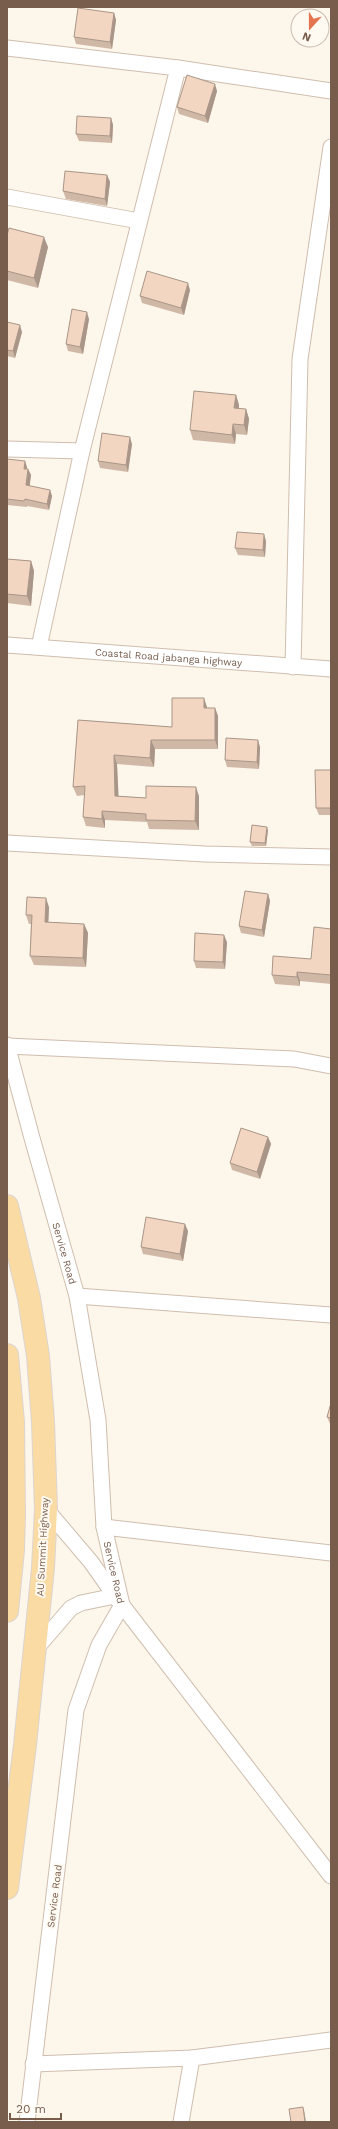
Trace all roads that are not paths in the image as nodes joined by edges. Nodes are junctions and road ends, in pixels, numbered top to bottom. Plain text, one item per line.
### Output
1 (7, 48) edge
2 (178, 68) junction
3 (331, 91) edge
4 (331, 147) edge
5 (7, 197) edge
6 (139, 221) junction
7 (7, 449) edge
8 (82, 451) junction
9 (7, 645) edge
10 (39, 647) junction
11 (293, 667) junction
12 (331, 669) edge
13 (7, 843) edge
14 (331, 857) edge
15 (7, 1046) edge
16 (331, 1066) edge
17 (7, 1206) edge
18 (77, 1296) junction
19 (331, 1315) edge
20 (7, 1355) edge
21 (10, 1424) edge
22 (46, 1509) junction
23 (104, 1527) junction
24 (331, 1553) edge
25 (118, 1600) junction
26 (7, 1605) edge
27 (34, 1651) junction
28 (331, 1876) edge
29 (7, 1888) edge
30 (331, 2040) edge
31 (192, 2058) junction
32 (33, 2064) junction
33 (27, 2122) edge
34 (181, 2122) edge

1 - 2 street
2 - 3 street
2 - 6 street
4 - 11 street
5 - 6 street
6 - 8 street
7 - 8 street
8 - 10 street
9 - 10 street, Coastal Road jabanga highway
10 - 11 street, Coastal Road jabanga highway
11 - 12 street, Coastal Road jabanga highway
13 - 14 street
15 - 16 street
15 - 18 street, Service Road
17 - 22 main road, AU Summit Highway
18 - 19 street
18 - 23 street, Service Road
20 - 21 main road
21 - 26 main road
22 - 25 street
22 - 27 main road, AU Summit Highway
23 - 24 street
23 - 25 street, Service Road
25 - 27 street
25 - 28 street
25 - 32 street, Service Road
27 - 29 main road, AU Summit Highway
30 - 31 street
31 - 32 street
31 - 34 street
32 - 33 street, Service Road

